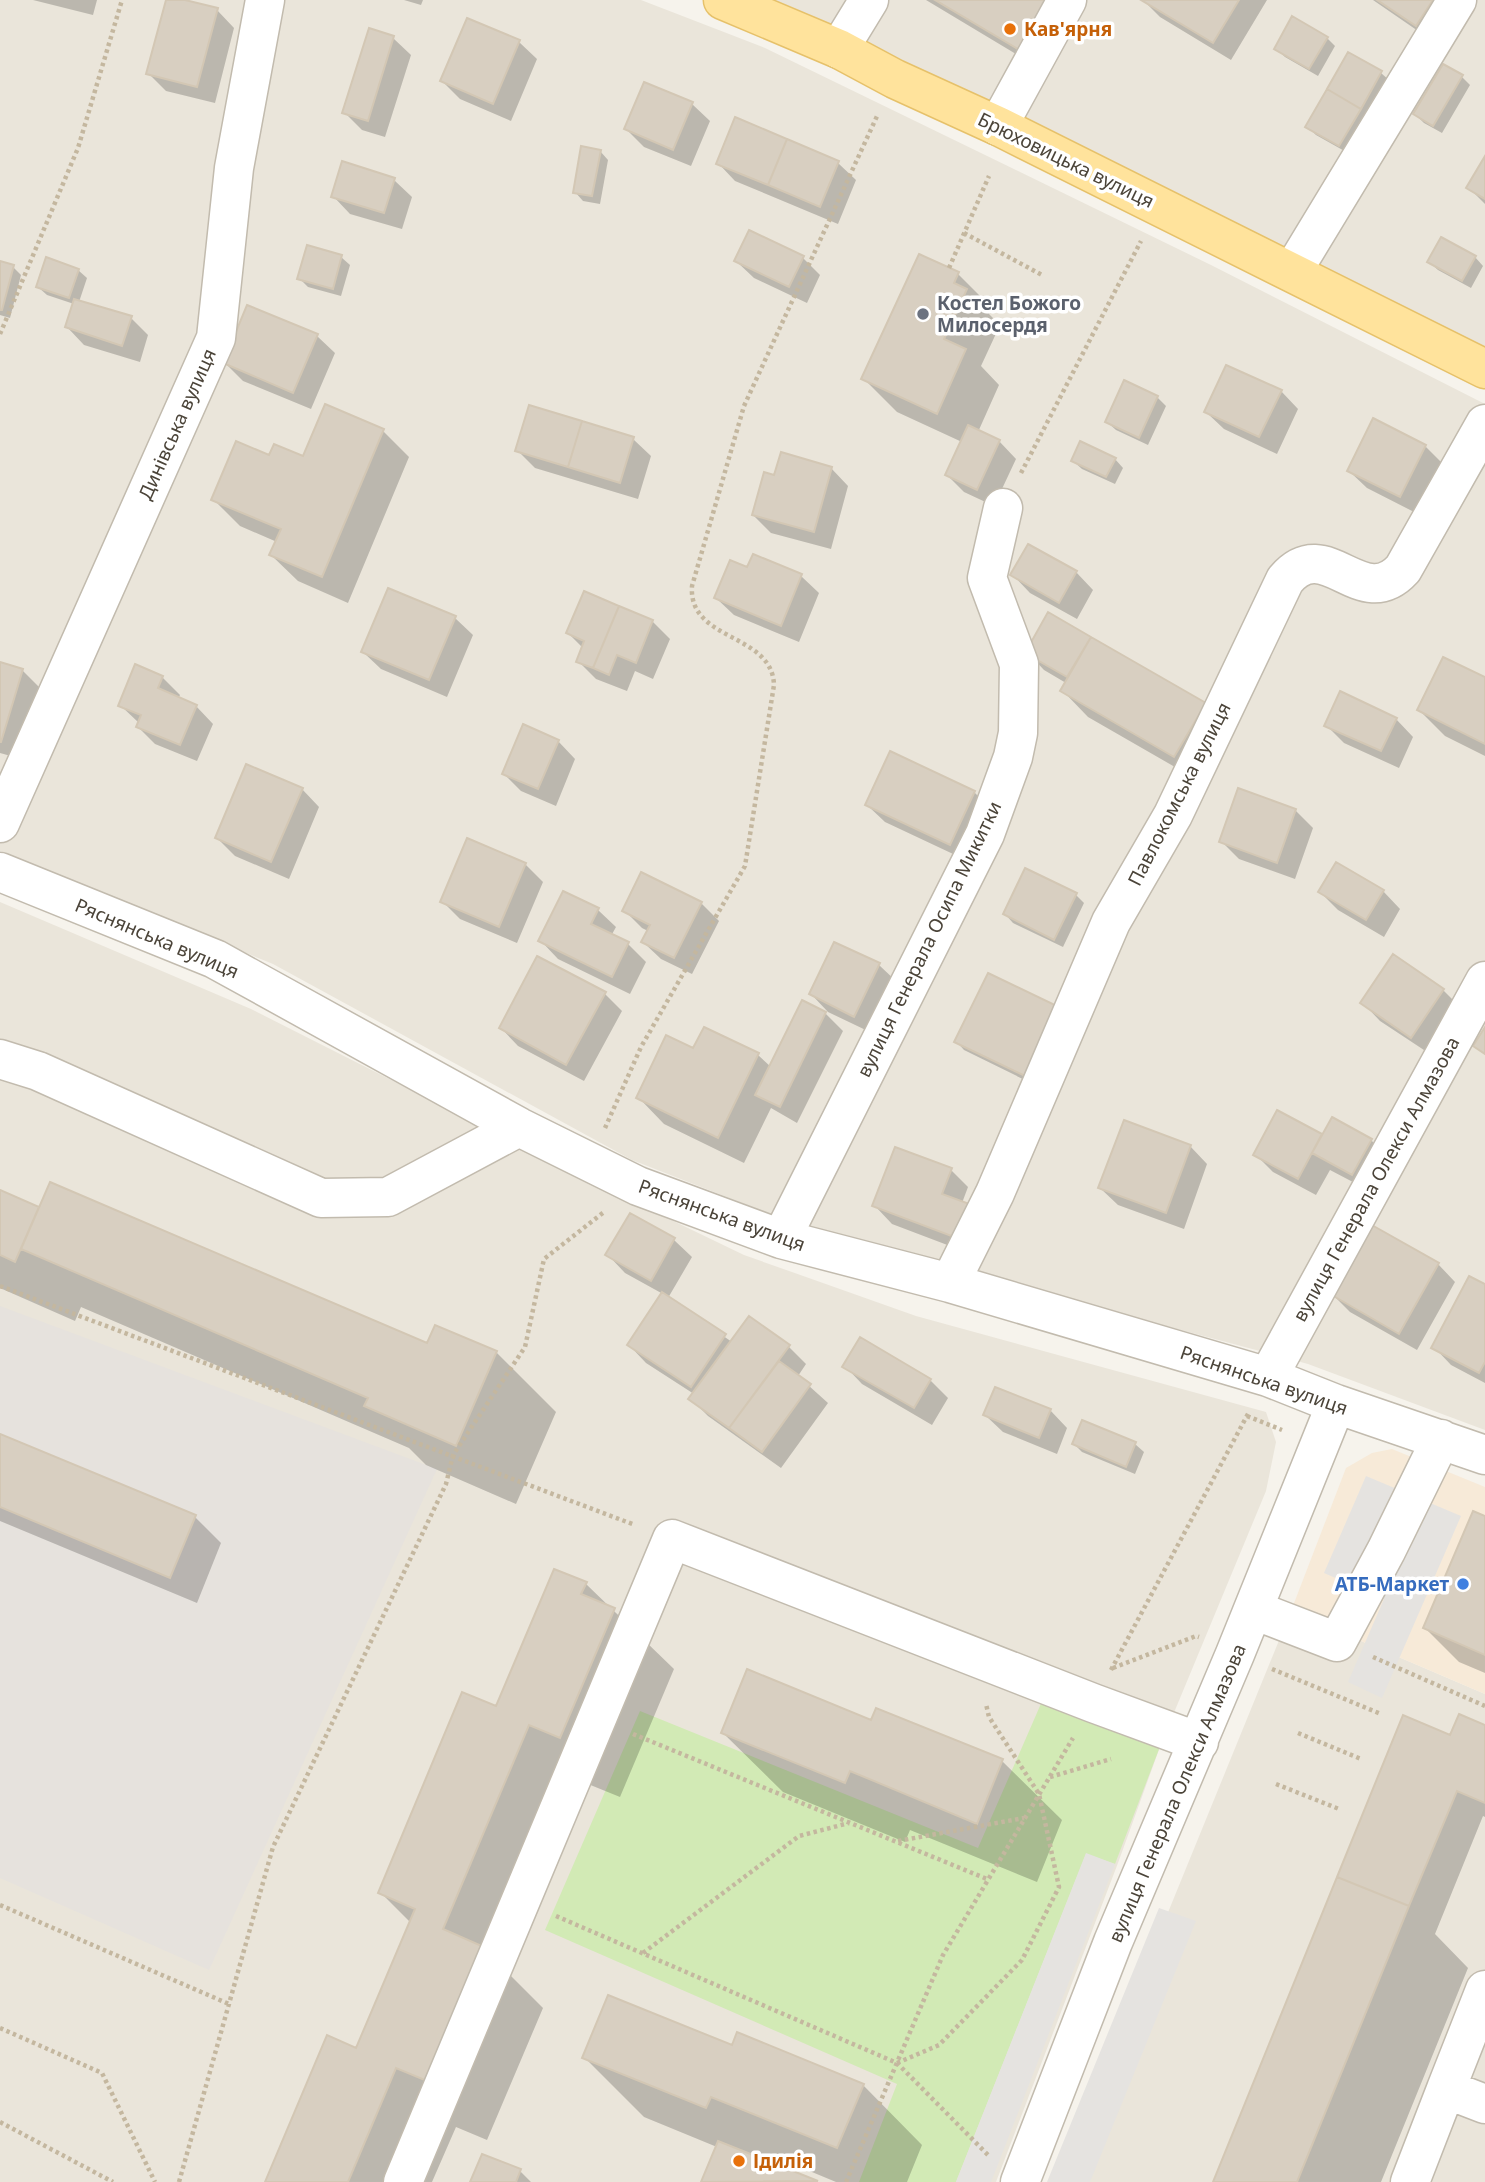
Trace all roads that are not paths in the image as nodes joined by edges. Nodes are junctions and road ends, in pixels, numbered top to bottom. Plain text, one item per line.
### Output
1 (265, 0) edge
2 (723, 0) edge
3 (869, 0) edge
4 (1067, 0) edge
5 (1457, 0) edge
6 (839, 49) junction
7 (998, 126) junction
8 (1292, 272) junction
9 (1485, 369) edge
10 (1485, 424) edge
11 (1003, 508) road end
12 (0, 823) edge
13 (0, 872) edge
14 (1485, 981) edge
15 (0, 1059) edge
16 (519, 1126) junction
17 (781, 1239) junction
18 (950, 1283) junction
19 (1268, 1377) junction
20 (1336, 1404) junction
21 (1441, 1439) junction
22 (1485, 1455) edge
23 (1254, 1610) junction
24 (1199, 1742) junction
25 (1485, 1990) edge
26 (1446, 2089) junction
27 (1485, 2104) edge
28 (403, 2182) edge
29 (1020, 2182) edge
30 (1410, 2182) edge

1 - 12 street, Динівська вулиця
2 - 6 main road, Брюховицька вулиця
3 - 6 street
4 - 7 street
5 - 8 street
6 - 7 main road, Брюховицька вулиця
7 - 8 main road, Брюховицька вулиця
8 - 9 main road, Брюховицька вулиця
10 - 18 street, Павлокомська вулиця
11 - 17 street, вулиця Генерала Осипа Микитки
13 - 16 street, Ряснянська вулиця
14 - 19 street, вулиця Генерала Олекси Алмазова
15 - 16 street
16 - 17 street, Ряснянська вулиця
17 - 18 street, Ряснянська вулиця
18 - 19 street, Ряснянська вулиця
19 - 20 street, Ряснянська вулиця
20 - 21 street, Ряснянська вулиця
20 - 23 street, вулиця Генерала Олекси Алмазова
21 - 22 street, Ряснянська вулиця
21 - 23 street
23 - 24 street, вулиця Генерала Олекси Алмазова
24 - 28 street
24 - 29 street, вулиця Генерала Олекси Алмазова
25 - 26 street
26 - 27 street
26 - 30 street

